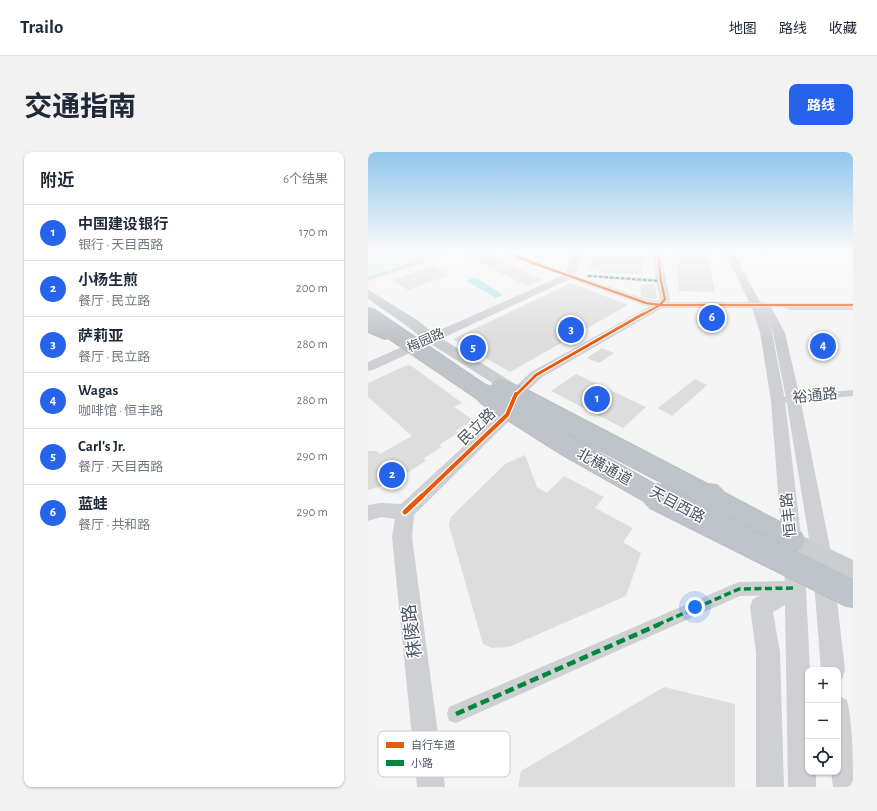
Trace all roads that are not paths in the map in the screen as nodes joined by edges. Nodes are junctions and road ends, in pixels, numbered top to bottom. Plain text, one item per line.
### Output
1 (661, 281) edge
2 (557, 282) edge
3 (586, 282) edge
4 (747, 282) edge
5 (754, 282) edge
6 (368, 294) edge
7 (853, 303) edge
8 (368, 304) edge
9 (660, 305) junction
10 (761, 305) junction
11 (782, 305) junction
12 (853, 308) edge
13 (368, 315) edge
14 (368, 322) edge
15 (368, 327) edge
16 (385, 334) junction
17 (431, 338) junction
18 (406, 350) junction
19 (368, 367) edge
20 (480, 378) junction
21 (517, 393) junction
22 (853, 393) edge
23 (786, 400) junction
24 (507, 415) junction
25 (405, 512) junction
26 (368, 513) edge
27 (792, 541) junction
28 (822, 557) junction
29 (853, 572) edge
30 (795, 578) junction
31 (853, 578) edge
32 (824, 585) junction
33 (853, 595) edge
34 (853, 600) edge
35 (833, 667) edge
36 (456, 714) dead end
37 (425, 731) edge
38 (841, 732) edge
39 (430, 777) edge
40 (431, 787) edge
41 (770, 787) edge
42 (802, 787) edge
43 (848, 787) edge

1 - 9 street
2 - 17 street, 梅园路
3 - 9 street
4 - 10 street, 恒丰路
5 - 10 street, 恒丰路
6 - 17 main road
7 - 11 street
8 - 20 highway, 北横通道
9 - 10 street
9 - 21 street, 民立路
10 - 11 street
10 - 23 street, 恒丰路
11 - 12 street
13 - 33 highway, 北横通道, bridge
14 - 16 main road, 天目西路
15 - 16 highway
16 - 18 main road, 天目西路
17 - 18 street, 梅园路
17 - 21 main road
18 - 19 street, 梅园路
18 - 24 main road, 天目西路
20 - 27 highway, bridge
20 - 31 highway, 北横通道
21 - 24 street, 民立路
21 - 27 main road
22 - 23 street, 裕通路
23 - 27 street, 恒丰路
23 - 28 street, 恒丰路
24 - 25 street, 民立路
24 - 30 main road, 天目西路
25 - 26 street
25 - 37 street, 秣陵路
27 - 28 main road
27 - 30 street, 恒丰路
28 - 29 main road
28 - 32 street, 恒丰路
30 - 32 main road, 天目西路
30 - 36 street
30 - 41 street
30 - 42 street, 恒丰路
32 - 34 main road, 天目西路
32 - 35 street, 恒丰路
38 - 43 street
39 - 40 street, 秣陵路

